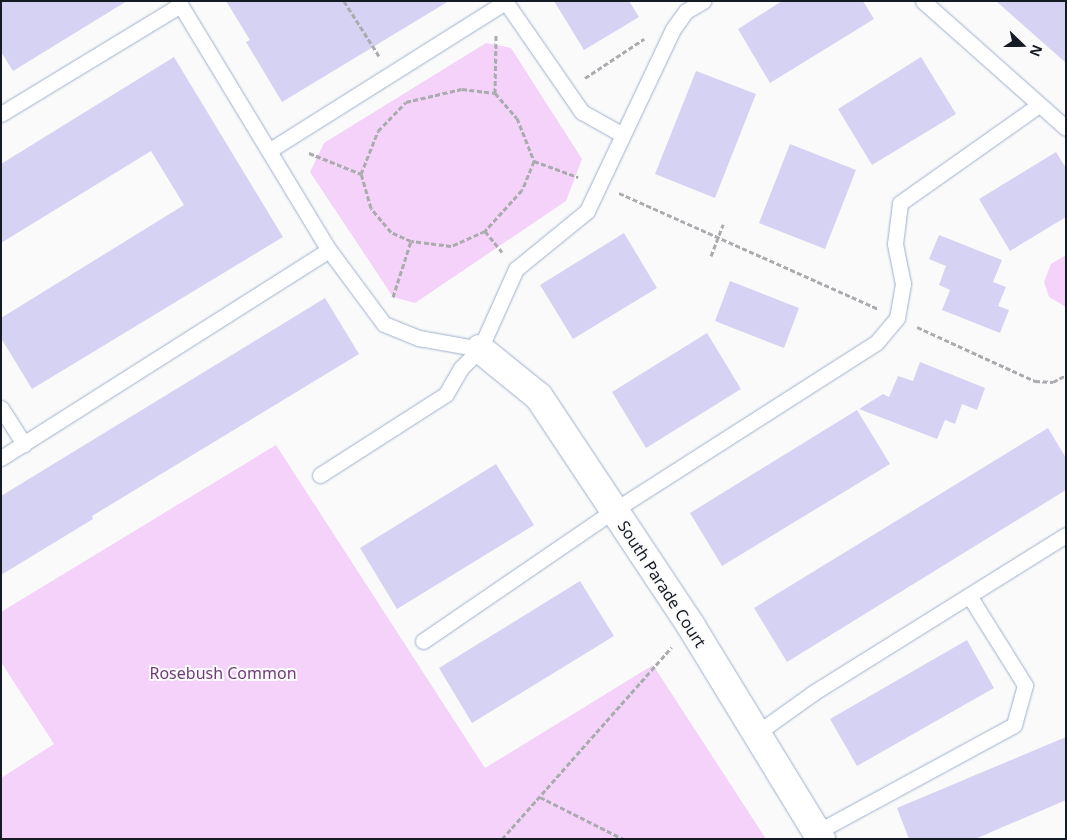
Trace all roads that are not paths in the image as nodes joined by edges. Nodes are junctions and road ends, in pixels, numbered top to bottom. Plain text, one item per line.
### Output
1 (703, 1) edge
2 (923, 1) edge
3 (505, 2) edge
4 (179, 3) edge
5 (1039, 104) junction
6 (1, 114) edge
7 (1066, 128) edge
8 (621, 134) junction
9 (270, 150) junction
10 (329, 250) junction
11 (480, 349) junction
12 (1, 408) edge
13 (24, 444) junction
14 (1, 458) edge
15 (320, 475) dead end
16 (613, 511) junction
17 (1066, 535) edge
18 (970, 597) junction
19 (423, 641) dead end
20 (757, 733) junction
21 (819, 835) edge

1 - 8 lane
2 - 5 lane
3 - 8 lane
3 - 9 lane
4 - 6 lane
4 - 9 lane
5 - 7 lane
5 - 16 lane
8 - 11 lane
9 - 10 lane
10 - 11 lane
10 - 13 lane
11 - 15 lane
11 - 16 street, South Parade Court
12 - 13 lane
13 - 14 lane
16 - 19 lane
16 - 20 street, South Parade Court
17 - 18 lane
18 - 20 lane
18 - 21 lane
20 - 21 street, South Parade Court

